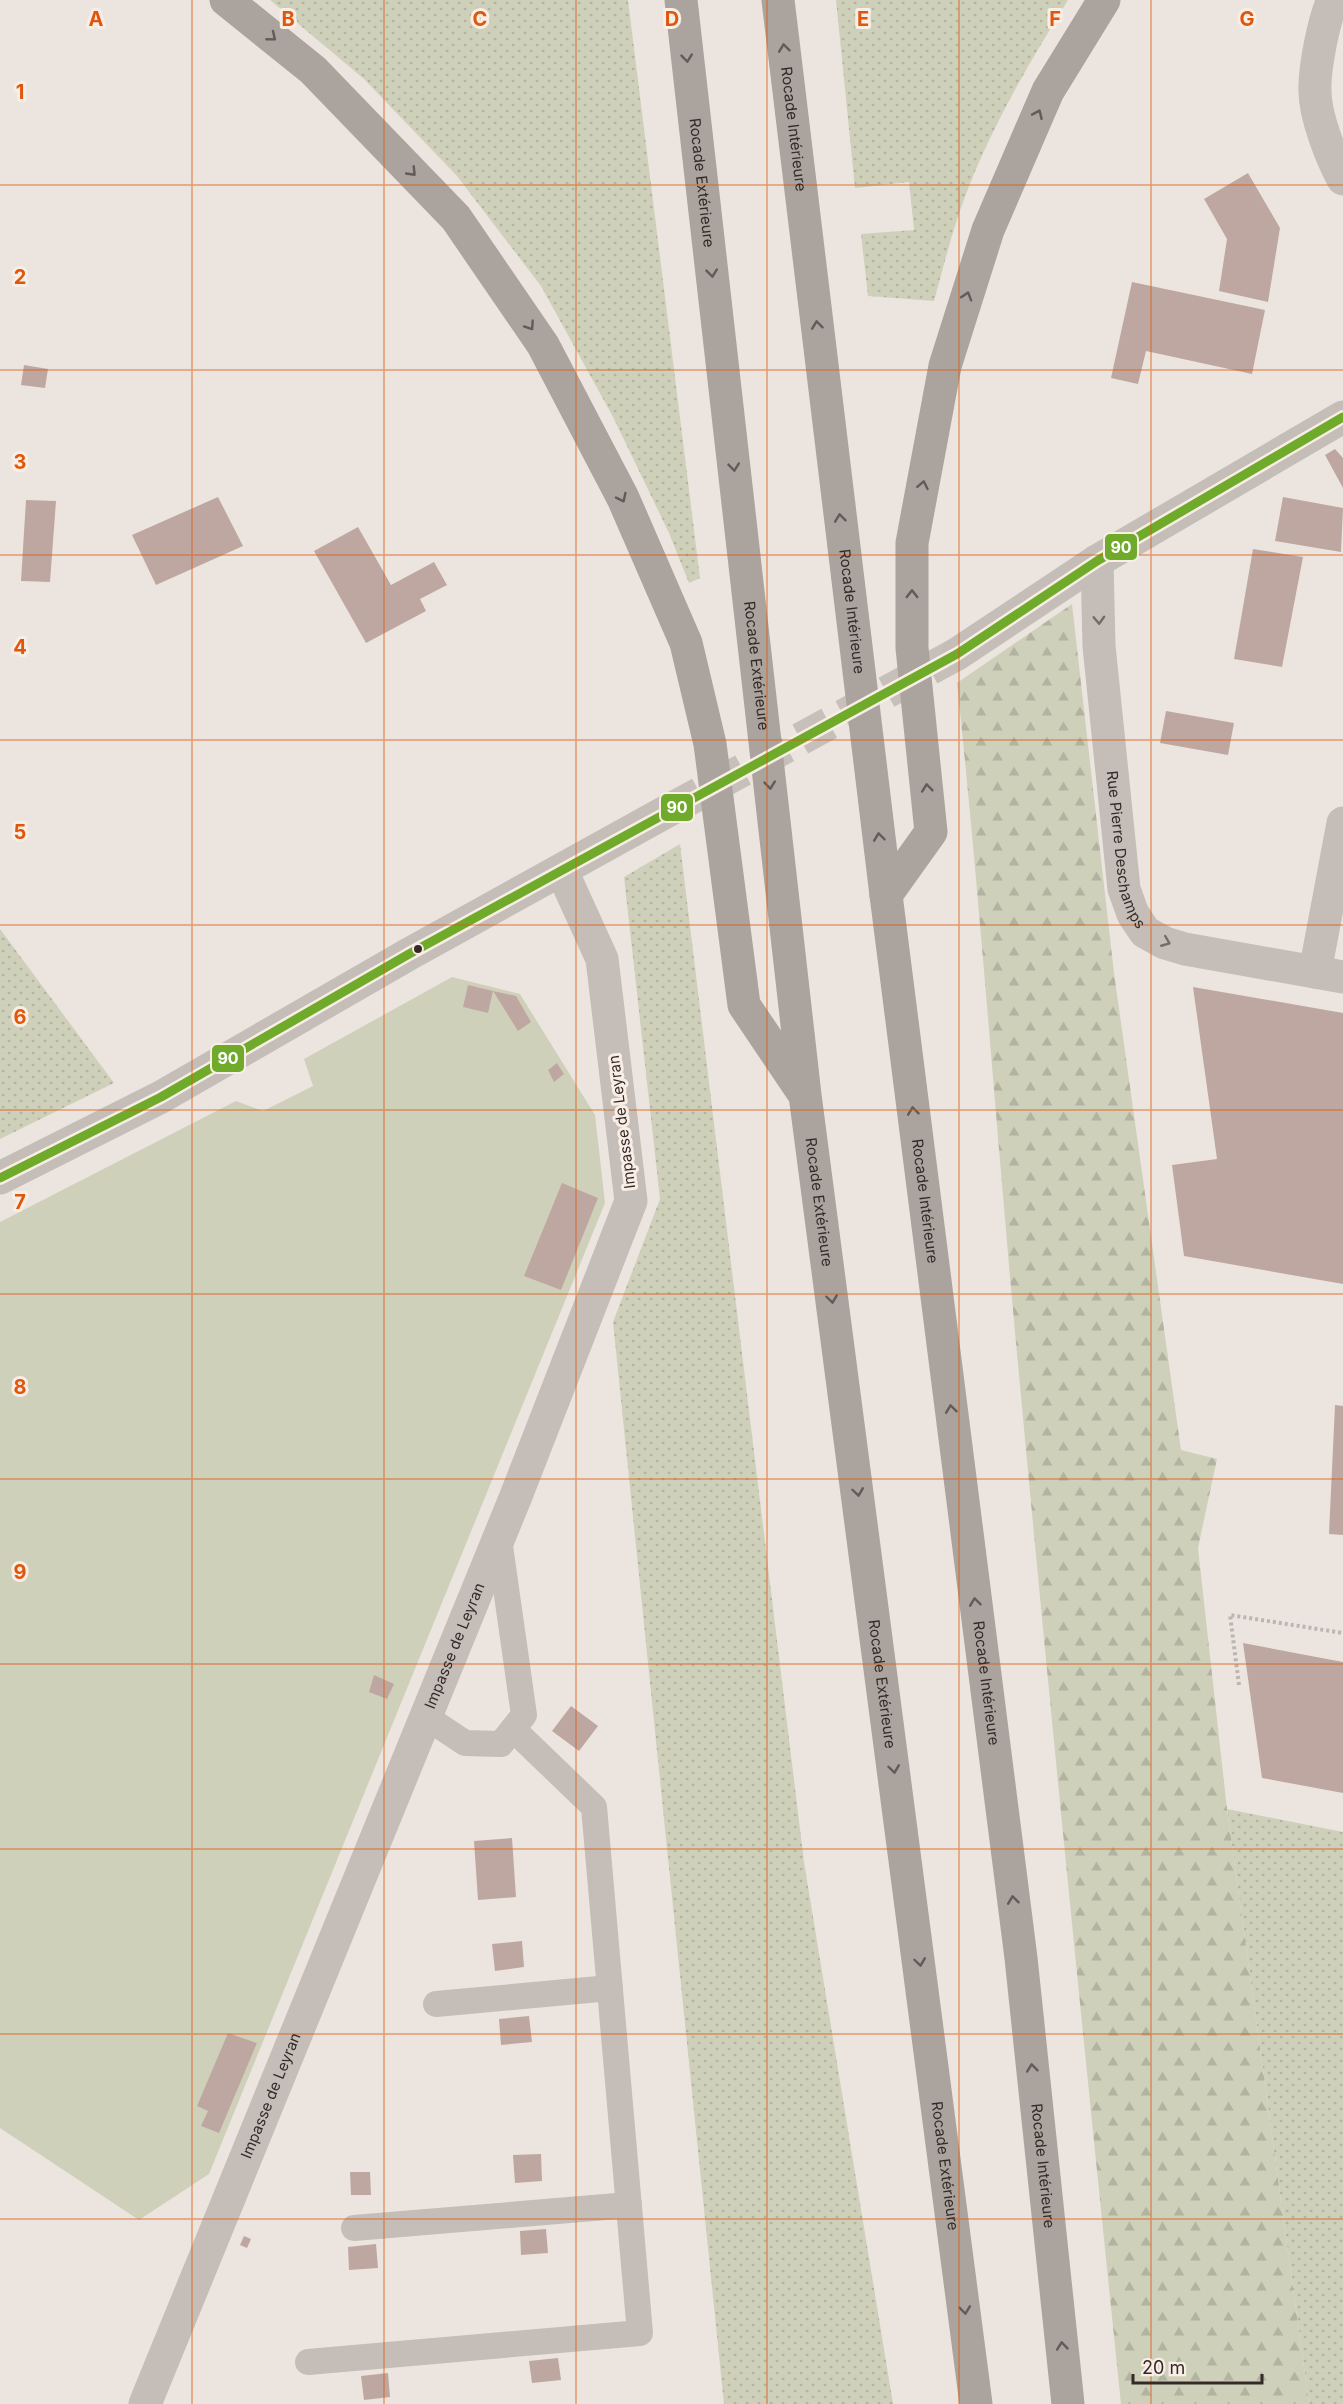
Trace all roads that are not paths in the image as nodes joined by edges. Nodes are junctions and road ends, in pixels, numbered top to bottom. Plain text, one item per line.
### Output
1 (226, 0) edge
2 (681, 0) edge
3 (778, 0) edge
4 (1104, 0) edge
5 (1333, 0) edge
6 (1343, 179) edge
7 (1343, 417) edge
8 (1097, 561) junction
9 (957, 654) tunnel mouth
10 (671, 809) tunnel mouth
11 (1343, 823) edge
12 (562, 871) junction
13 (886, 895) junction
14 (1329, 975) edge
15 (805, 1095) junction
16 (0, 1178) edge
17 (499, 1539) junction
18 (426, 1717) junction
19 (513, 1729) junction
20 (610, 1988) junction
21 (436, 2004) dead end
22 (629, 2205) junction
23 (354, 2228) dead end
24 (308, 2362) dead end
25 (145, 2404) edge
26 (976, 2404) edge
27 (1068, 2404) edge

1 -> 15 highway
2 -> 15 highway, Rocade Extérieure
13 -> 3 highway, Rocade Intérieure
13 -> 4 highway
5 - 6 street
7 - 8 street
8 - 9 street
8 -> 14 street, Rue Pierre Deschamps
10 - 12 street
11 - 14 street
12 - 16 street
12 - 17 street, Impasse de Leyran
27 -> 13 highway, Rocade Intérieure
15 -> 26 highway, Rocade Extérieure
17 - 18 street, Impasse de Leyran
17 - 19 lane
18 - 19 lane
18 - 25 street, Impasse de Leyran
19 - 20 lane
20 - 21 lane
20 - 22 lane
22 - 23 lane
22 - 24 lane

